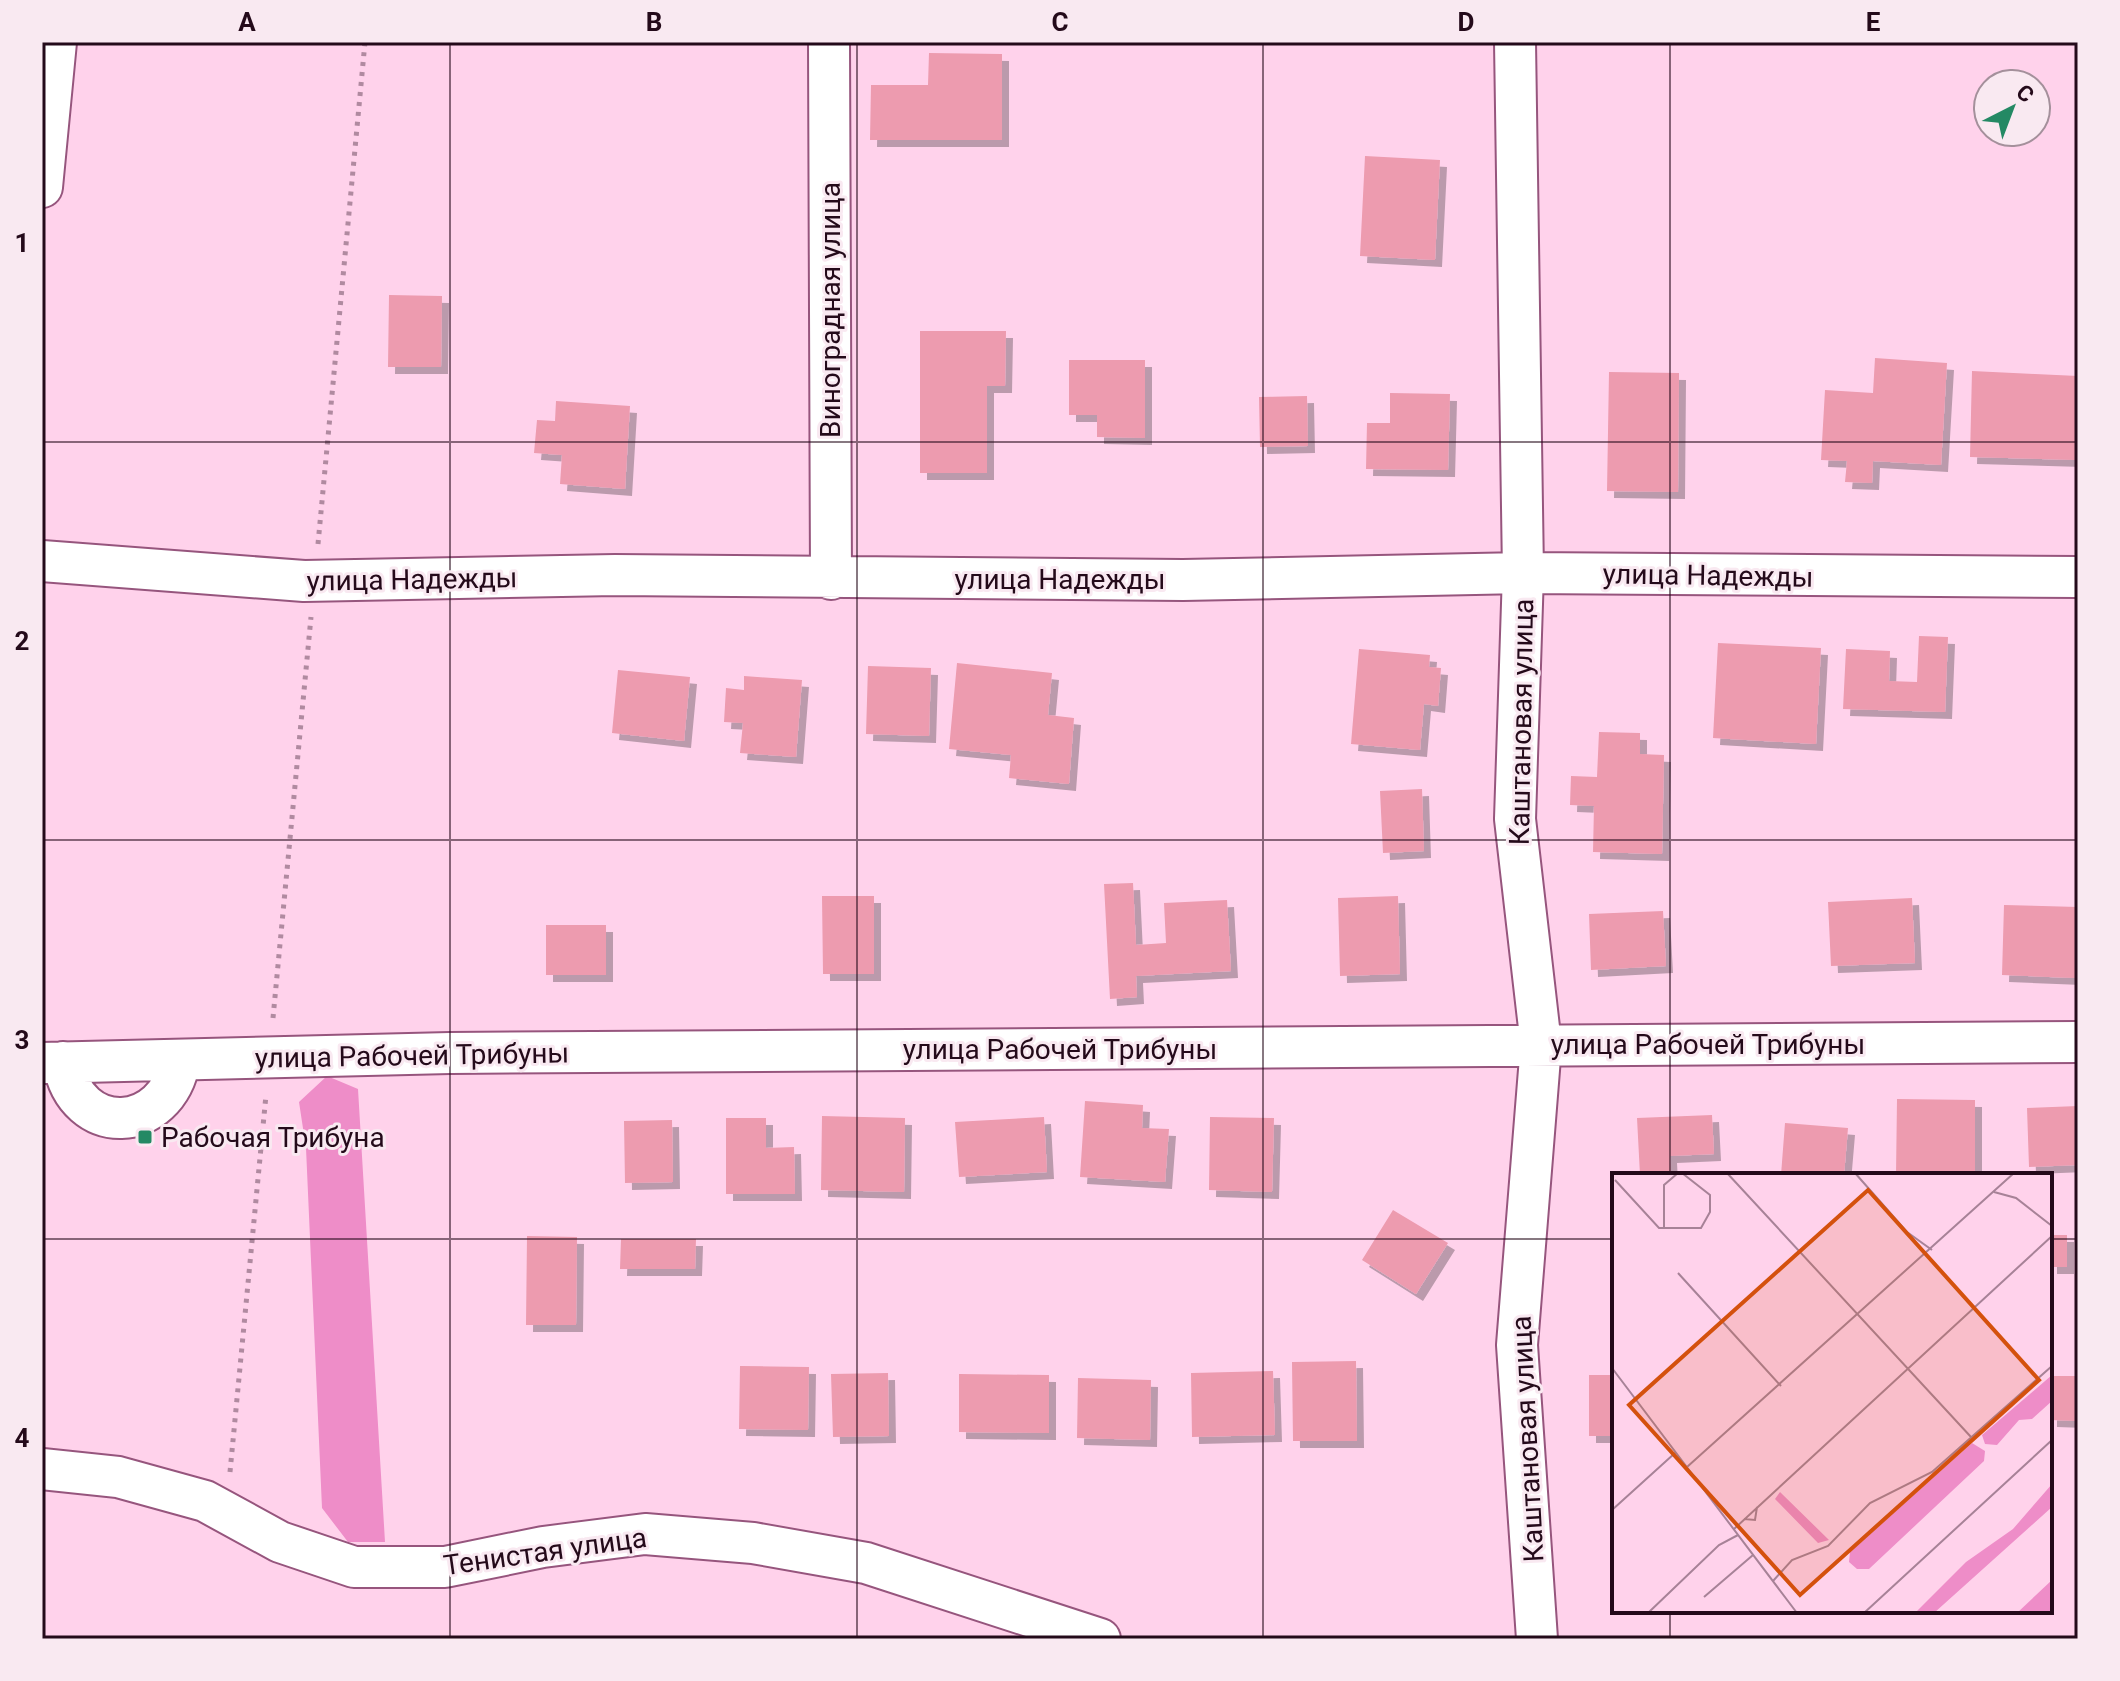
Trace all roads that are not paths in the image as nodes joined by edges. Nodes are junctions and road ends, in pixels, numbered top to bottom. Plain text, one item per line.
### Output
1 (56, 42) edge
2 (829, 42) edge
3 (1515, 42) edge
4 (42, 187) edge
5 (42, 561) edge
6 (1523, 573) junction
7 (2078, 577) edge
8 (831, 579) junction
9 (2078, 1042) edge
10 (1541, 1045) junction
11 (180, 1060) junction
12 (52, 1063) edge
13 (42, 1469) edge
14 (1100, 1639) edge
15 (1537, 1639) edge

1 - 4 street
2 - 8 street, Виноградная улица
3 - 6 street, Каштановая улица
5 - 8 street, улица Надежды
6 - 7 street, улица Надежды
6 - 8 street, улица Надежды
6 - 10 street, Каштановая улица
9 - 10 street, улица Рабочей Трибуны
10 - 11 street, улица Рабочей Трибуны
10 - 15 street, Каштановая улица
11 - 12 street, улица Рабочей Трибуны
11 - 12 street
13 - 14 street, Тенистая улица

